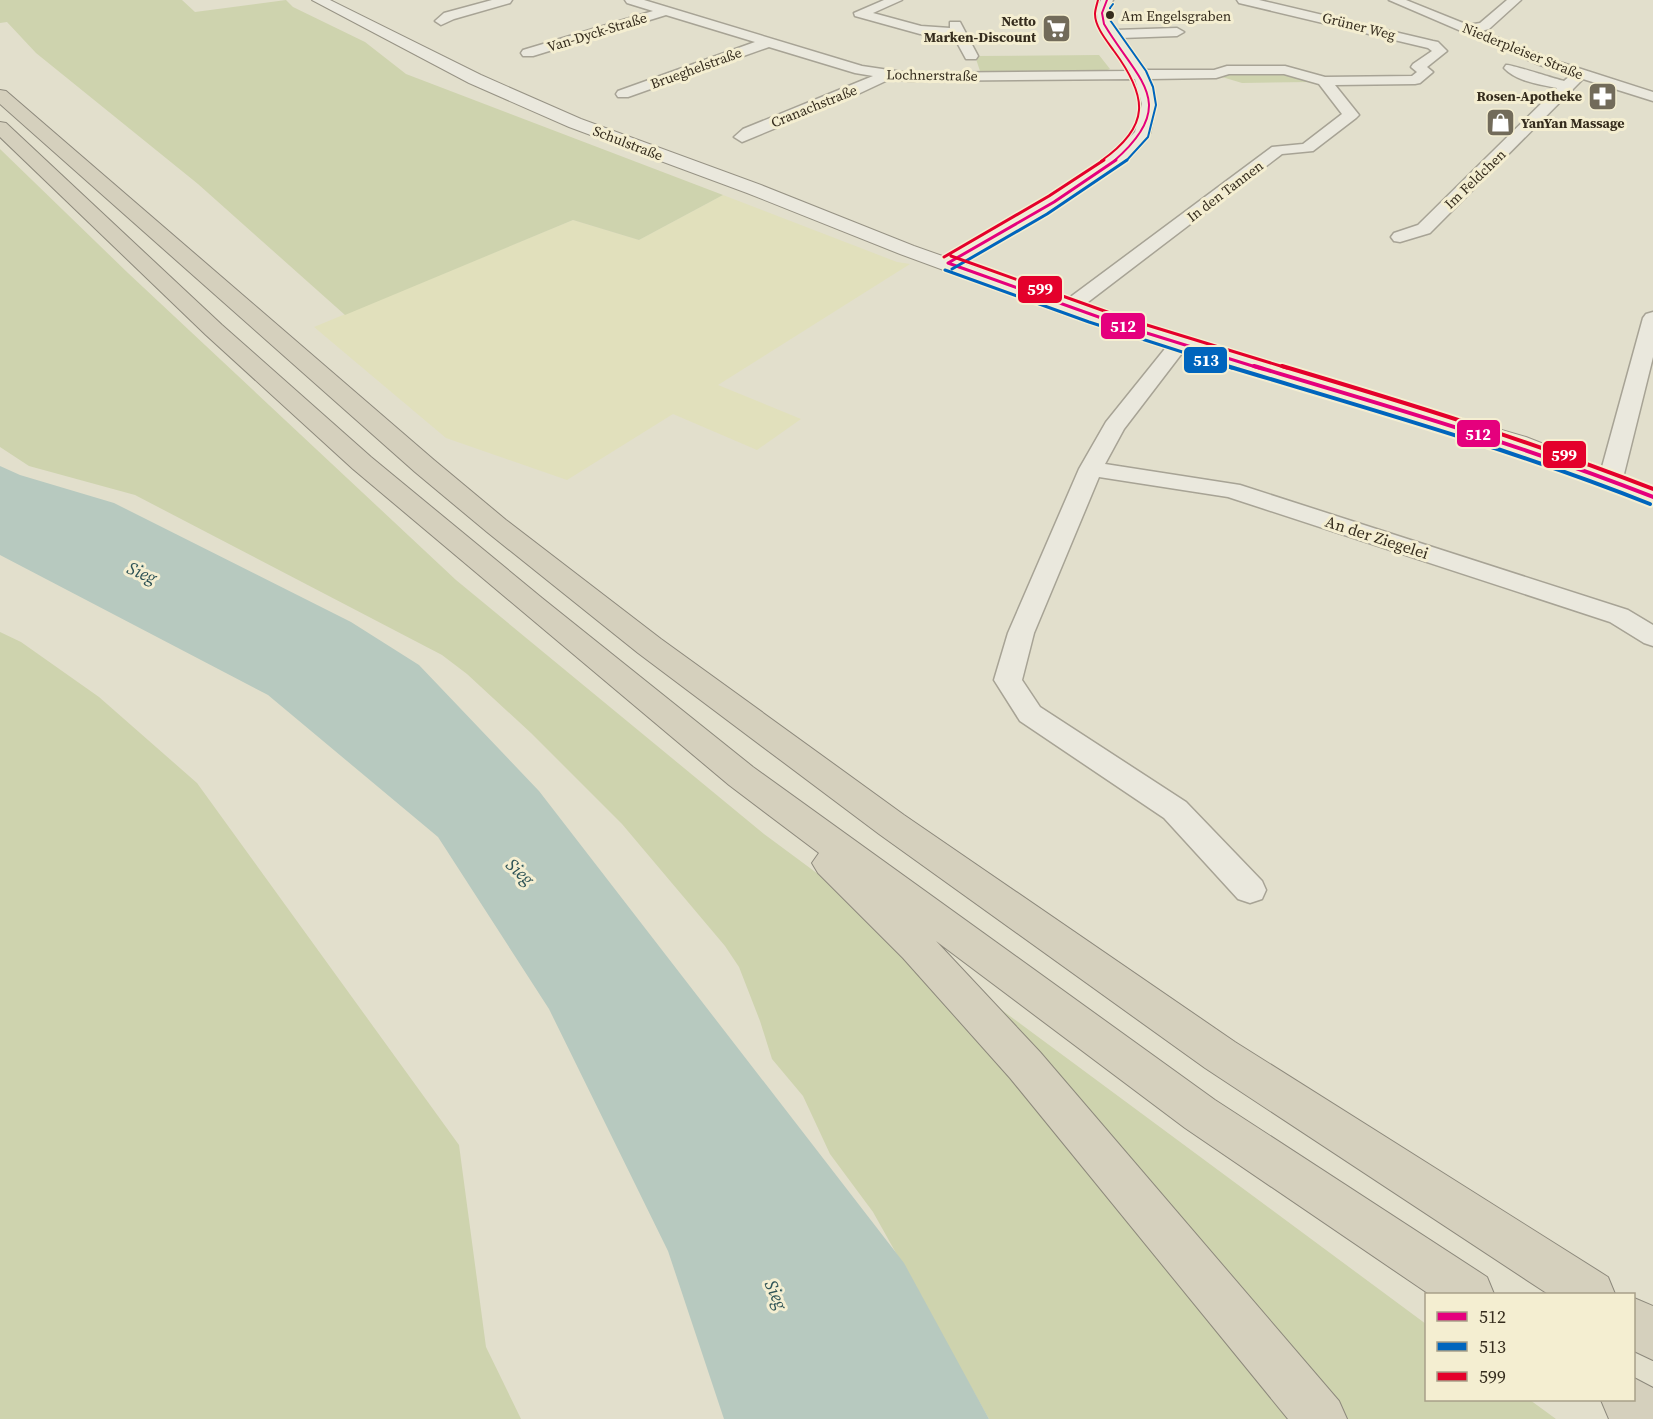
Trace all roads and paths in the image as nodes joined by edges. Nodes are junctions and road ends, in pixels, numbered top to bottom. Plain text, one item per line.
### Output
1 (319, 0) edge
2 (506, 0) edge
3 (631, 0) edge
4 (896, 0) edge
5 (1107, 0) edge
6 (1243, 0) edge
7 (1395, 0) edge
8 (1515, 0) edge
9 (666, 11) junction
10 (722, 12) dead end
11 (441, 21) dead end
12 (697, 21) junction
13 (1469, 29) junction
14 (1177, 32) dead end
15 (1112, 34) junction
16 (769, 42) junction
17 (528, 53) dead end
18 (971, 56) dead end
19 (1511, 68) dead end
20 (886, 75) junction
21 (1140, 75) junction
22 (1324, 81) junction
23 (1575, 81) junction
24 (623, 94) dead end
25 (0, 95) edge
26 (1653, 97) edge
27 (0, 127) edge
28 (742, 137) dead end
29 (1400, 237) dead end
30 (948, 263) junction
31 (1068, 308) junction
32 (1653, 318) edge
33 (1179, 344) junction
34 (1649, 349) edge
35 (1091, 469) junction
36 (1611, 478) junction
37 (1653, 497) edge
38 (1653, 637) edge
39 (741, 776) junction
40 (1250, 891) dead end
41 (1468, 1293) edge
42 (1589, 1293) edge
43 (1635, 1323) edge
44 (1653, 1335) edge
45 (1628, 1401) edge
46 (1653, 1418) edge
47 (1321, 1419) edge

1 - 30 street, Schulstraße
2 - 11 street
3 - 9 street, Lochnerstraße
4 - 18 street
5 - 15 street
6 - 22 street, Grüner Weg
7 - 13 street, Niederpleiser Straße
8 - 13 street
9 - 12 street, Lochnerstraße
9 - 17 street, Van-Dyck-Straße
10 - 12 street
12 - 16 street, Lochnerstraße
13 - 23 street, Niederpleiser Straße
14 - 15 street
15 - 21 street
16 - 20 street, Lochnerstraße
16 - 24 street, Brueghelstraße
19 - 23 street
20 - 21 street, Lochnerstraße
20 - 28 street, Cranachstraße
21 - 22 street
21 - 30 street
22 - 31 street, In den Tannen
23 - 26 street, Niederpleiser Straße
23 - 29 street, Im Feldchen
25 - 42 highway
27 - 39 highway
30 - 31 street, Schulstraße
31 - 33 street, Schulstraße
32 - 34 street
33 - 35 street
33 - 36 street, Schulstraße
34 - 36 street
35 - 38 street, An der Ziegelei
35 - 40 street
36 - 37 street, Schulstraße
39 - 41 highway
39 - 47 highway
43 - 44 highway
45 - 46 highway

